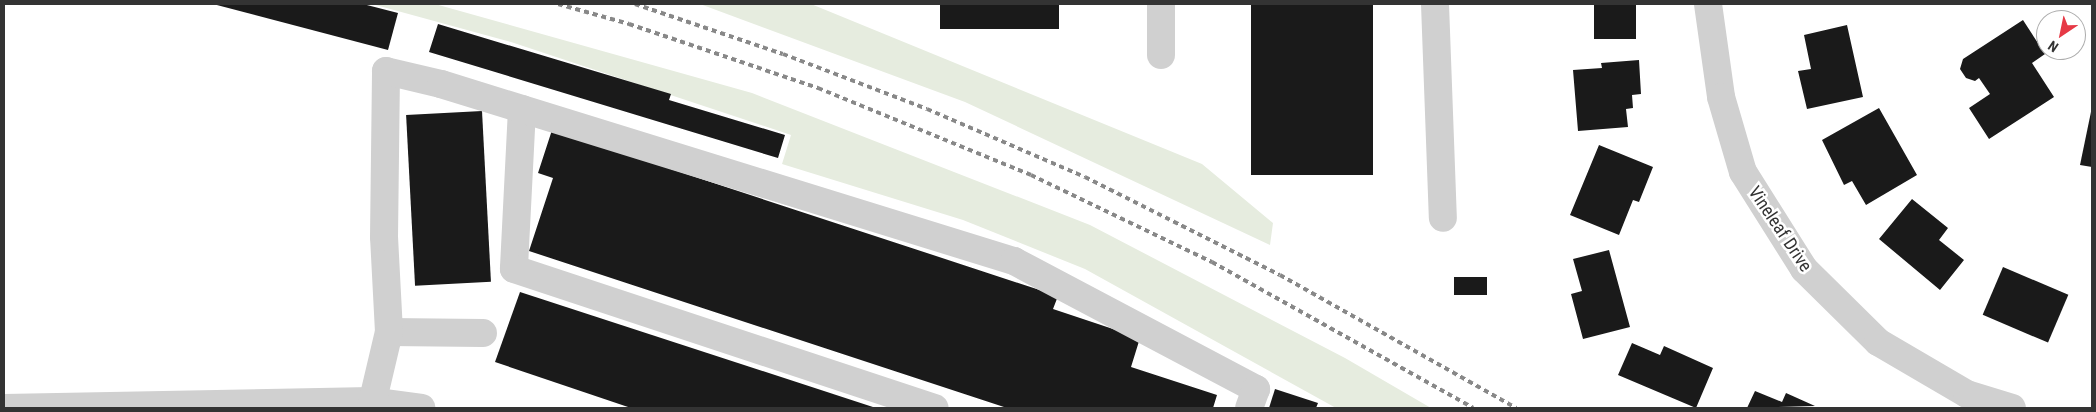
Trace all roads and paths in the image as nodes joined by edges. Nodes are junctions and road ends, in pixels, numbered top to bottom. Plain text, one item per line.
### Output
1 (1161, 4) edge
2 (1435, 4) edge
3 (1708, 4) edge
4 (1162, 55) dead end
5 (522, 109) junction
6 (1443, 218) dead end
7 (389, 332) junction
8 (483, 334) dead end
9 (371, 405) edge
10 (122, 407) edge
11 (4, 408) edge
12 (422, 408) edge
13 (935, 408) edge
14 (1249, 408) edge
15 (2012, 408) edge

1 - 4 street
2 - 6 street
3 - 15 street, Vineleaf Drive
5 - 7 street
5 - 13 street
5 - 14 street
7 - 8 street
7 - 9 street
9 - 10 street
9 - 12 street
10 - 11 street

